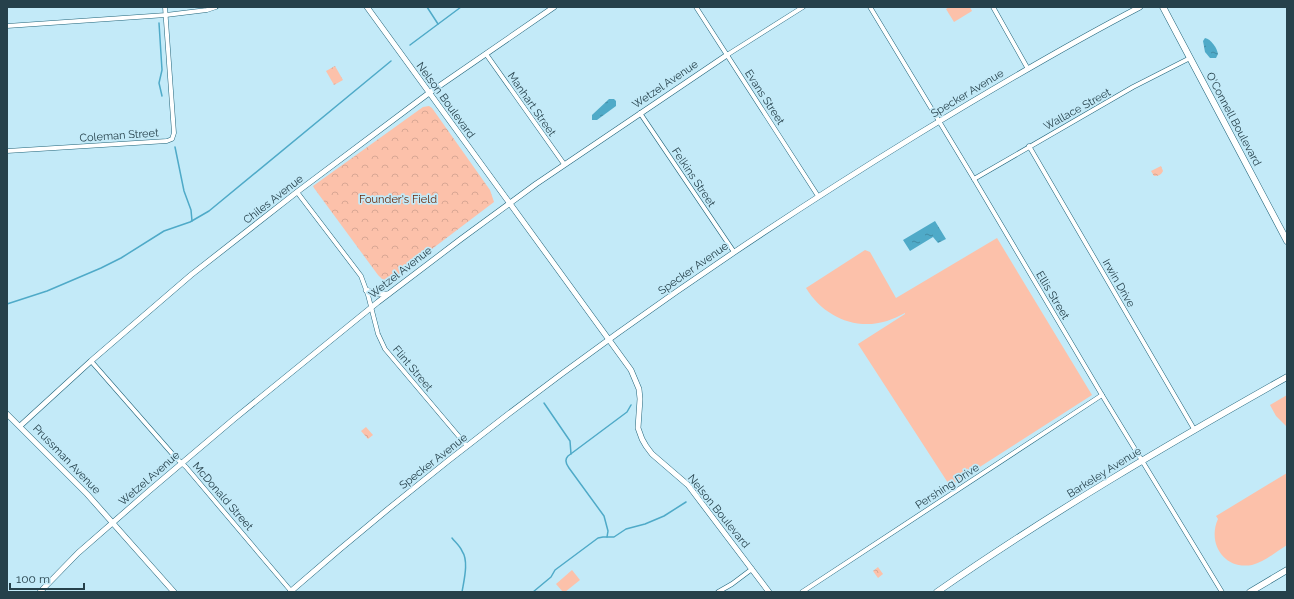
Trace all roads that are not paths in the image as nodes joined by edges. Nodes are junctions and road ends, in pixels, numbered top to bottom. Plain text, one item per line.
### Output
1 (165, 7) edge
2 (216, 7) edge
3 (367, 7) edge
4 (554, 7) edge
5 (696, 7) edge
6 (803, 7) edge
7 (870, 7) edge
8 (993, 7) edge
9 (1140, 7) edge
10 (1163, 7) edge
11 (166, 15) junction
12 (7, 26) edge
13 (486, 54) junction
14 (727, 55) junction
15 (1190, 58) junction
16 (1028, 69) junction
17 (429, 93) junction
18 (640, 113) junction
19 (939, 121) junction
20 (1029, 146) junction
21 (7, 151) edge
22 (564, 164) junction
23 (974, 179) junction
24 (297, 192) junction
25 (818, 196) junction
26 (509, 204) junction
27 (1287, 241) edge
28 (734, 252) junction
29 (366, 290) junction
30 (389, 294) junction
31 (371, 307) junction
32 (608, 340) junction
33 (91, 361) junction
34 (1287, 377) edge
35 (1102, 395) junction
36 (7, 414) edge
37 (20, 426) junction
38 (1194, 429) junction
39 (467, 446) junction
40 (1142, 460) junction
41 (181, 463) junction
42 (112, 523) junction
43 (752, 569) junction
44 (1287, 570) edge
45 (40, 592) edge
46 (174, 592) edge
47 (291, 592) edge
48 (718, 592) edge
49 (769, 592) edge
50 (802, 592) edge
51 (937, 592) edge
52 (1222, 592) edge
53 (1250, 592) edge

1 - 11 street, Coleman Street
2 - 11 street
3 - 17 street, Nelson Boulevard
4 - 13 street, Chiles Avenue
5 - 14 street, Evans Street
6 - 14 street, Wetzel Avenue
7 - 19 street, Ellis Street
8 - 16 street
9 - 16 street, Specker Avenue
10 - 15 main road, O'Connell Boulevard
11 - 12 street
11 - 21 street, Coleman Street
13 - 17 street, Chiles Avenue
13 - 22 street, Manhart Street
14 - 18 street, Wetzel Avenue
14 - 25 street, Evans Street
15 - 20 street, Wallace Street
15 - 27 main road, O'Connell Boulevard
16 - 19 street, Specker Avenue
17 - 24 street, Chiles Avenue
17 - 26 street, Nelson Boulevard
18 - 22 street, Wetzel Avenue
18 - 28 street, Felkins Street
19 - 23 street, Ellis Street
19 - 25 street, Specker Avenue
20 - 23 street, Wallace Street
20 - 38 street, Irwin Drive
22 - 26 street, Wetzel Avenue
23 - 35 street, Ellis Street
24 - 29 street, Flint Street
24 - 33 street, Chiles Avenue
25 - 28 street, Specker Avenue
26 - 30 street, Wetzel Avenue
26 - 32 street, Nelson Boulevard
28 - 32 street, Specker Avenue
29 - 30 street
29 - 31 street, Flint Street
30 - 31 street, Wetzel Avenue
31 - 39 street, Flint Street
31 - 41 street, Wetzel Avenue
32 - 39 street, Specker Avenue
32 - 43 street, Nelson Boulevard
33 - 37 street, Chiles Avenue
33 - 41 street, McDonald Street
34 - 38 main road, Barkeley Avenue
35 - 40 street, Ellis Street
35 - 50 street, Pershing Drive
36 - 37 street, Prussman Avenue
37 - 42 street, Prussman Avenue
38 - 40 main road, Barkeley Avenue
39 - 47 street, Specker Avenue
40 - 51 main road, Barkeley Avenue
40 - 52 street, Ellis Street
41 - 42 street, Wetzel Avenue
41 - 47 street, McDonald Street
42 - 45 street, Wetzel Avenue
42 - 46 street, Prussman Avenue
43 - 48 street
43 - 49 street, Nelson Boulevard
44 - 53 main road

